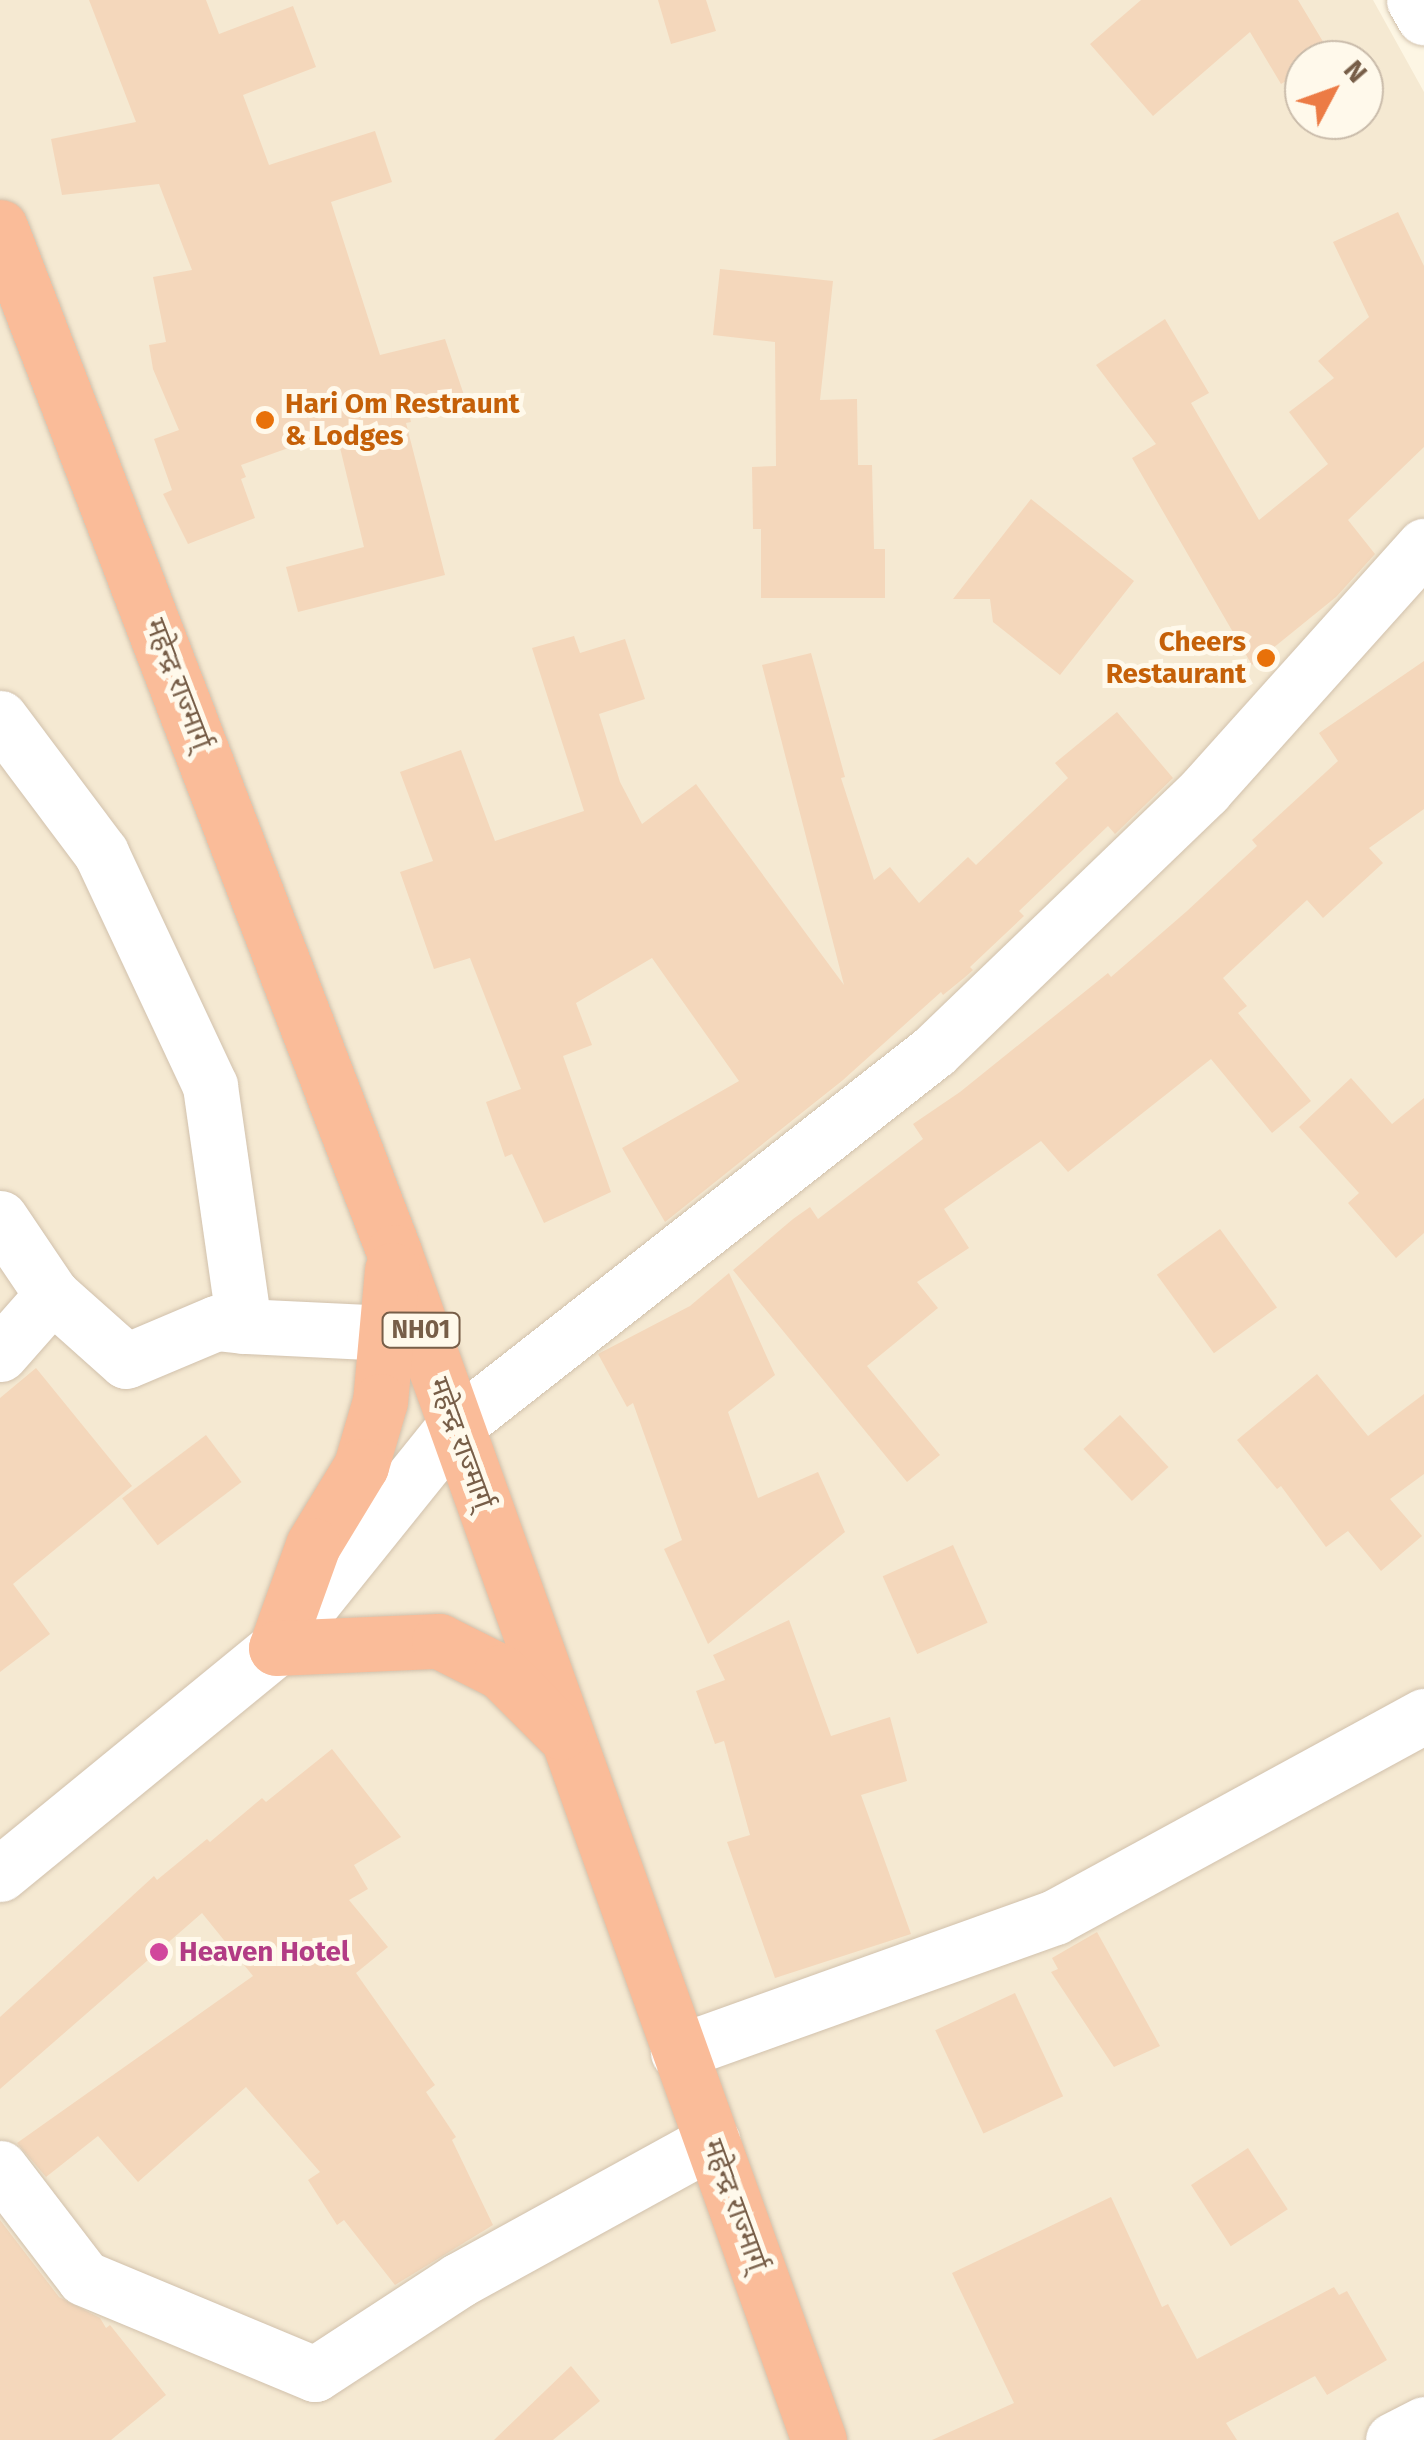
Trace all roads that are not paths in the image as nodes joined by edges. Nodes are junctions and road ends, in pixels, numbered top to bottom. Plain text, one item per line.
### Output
1 (1414, 0) edge
2 (1424, 18) edge
3 (0, 228) edge
4 (1424, 546) edge
5 (0, 718) edge
6 (0, 1218) edge
7 (394, 1252) junction
8 (52, 1295) junction
9 (244, 1326) junction
10 (386, 1333) junction
11 (0, 1354) edge
12 (454, 1426) junction
13 (276, 1648) junction
14 (1424, 1716) edge
15 (573, 1744) junction
16 (0, 1874) edge
17 (678, 2052) junction
18 (712, 2141) junction
19 (0, 2168) edge
20 (1424, 2424) edge
21 (819, 2440) edge
22 (1393, 2440) edge

1 - 2 street
3 - 7 highway, महेन्द्र राज्मार्ग् / NH01
4 - 12 street
5 - 9 street
6 - 8 street
7 - 10 highway
7 - 12 highway, महेन्द्र राज्मार्ग् / NH01
8 - 9 street
8 - 11 street
9 - 10 street
10 - 13 highway
12 - 13 street
12 - 15 highway, महेन्द्र राज्मार्ग् / NH01
13 - 15 highway
13 - 16 street
14 - 17 street
15 - 17 highway, महेन्द्र राज्मार्ग् / NH01
17 - 18 highway, महेन्द्र राज्मार्ग् / NH01
18 - 19 street
18 - 21 highway, महेन्द्र राज्मार्ग् / NH01
20 - 22 street

